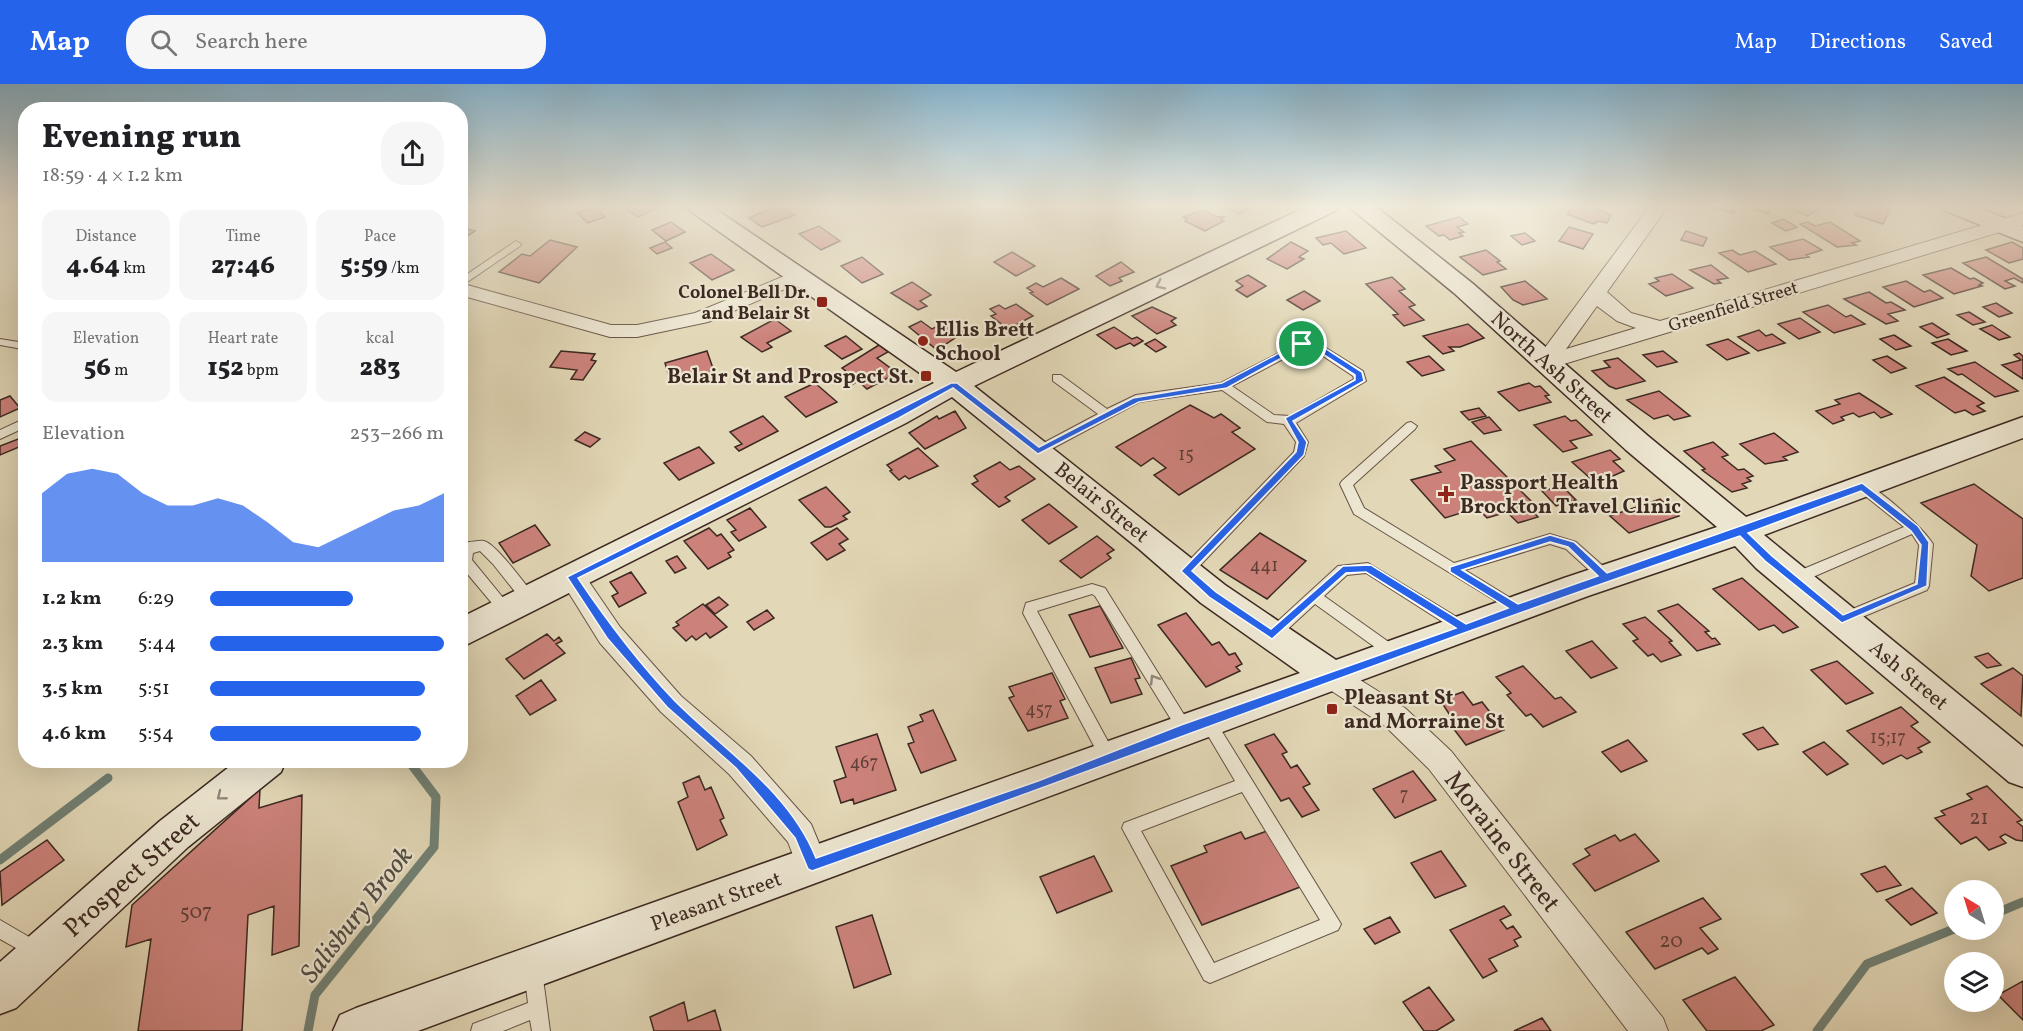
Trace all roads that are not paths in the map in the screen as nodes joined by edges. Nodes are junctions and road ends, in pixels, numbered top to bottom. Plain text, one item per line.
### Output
1 (507, 250) edge
2 (761, 250) edge
3 (1234, 250) edge
4 (1416, 250) edge
5 (1627, 250) edge
6 (1931, 250) edge
7 (799, 276) junction
8 (468, 278) edge
9 (468, 291) edge
10 (1597, 292) junction
11 (1663, 327) junction
12 (0, 342) edge
13 (18, 345) edge
14 (1546, 362) junction
15 (1058, 378) dead end
16 (954, 384) junction
17 (1224, 386) junction
18 (1107, 415) junction
19 (1288, 420) junction
20 (18, 426) edge
21 (1411, 426) dead end
22 (2023, 427) edge
23 (0, 435) edge
24 (1038, 451) junction
25 (1862, 487) junction
26 (1914, 528) junction
27 (1741, 531) junction
28 (468, 548) edge
29 (468, 564) edge
30 (1453, 569) junction
31 (1186, 571) junction
32 (572, 577) junction
33 (1606, 577) junction
34 (1793, 579) junction
35 (1314, 596) junction
36 (517, 605) junction
37 (1517, 609) junction
38 (1842, 619) junction
39 (1465, 628) junction
40 (468, 630) edge
41 (1272, 635) junction
42 (1395, 654) junction
43 (1331, 676) junction
44 (1196, 725) junction
45 (1109, 758) junction
46 (257, 768) edge
47 (2023, 770) edge
48 (1245, 784) junction
49 (812, 865) junction
50 (0, 929) edge
51 (42, 954) junction
52 (533, 968) junction
53 (0, 992) edge
54 (538, 1008) junction
55 (372, 1028) edge
56 (480, 1031) edge
57 (541, 1031) edge
58 (1650, 1031) edge

1 - 8 lane
2 - 7 main road, Belair Street
3 -> 16 main road
4 - 14 main road, North Ash Street
5 - 10 street
6 - 11 street, Greenfield Street
7 - 9 street
7 - 16 main road, Belair Street
10 - 11 street
10 - 14 street
11 - 14 street, Greenfield Street
12 - 13 lane
14 - 27 main road, North Ash Street
15 - 18 lane
16 - 24 main road, Belair Street
16 - 32 main road
17 - 18 lane
17 - 19 lane
17 - 19 lane
18 - 24 lane
19 - 31 lane
20 - 23 lane
21 - 30 lane
22 - 25 main road, Pleasant Street
24 - 31 main road, Belair Street
25 - 26 lane
25 - 27 main road, Pleasant Street
26 - 34 lane
26 - 38 lane
27 - 33 main road, Pleasant Street
27 - 34 main road, Ash Street
28 - 36 lane
29 - 36 lane
30 - 33 lane
30 - 37 lane
31 - 41 main road, Belair Street
32 - 36 main road
32 - 49 street
33 - 37 main road, Pleasant Street
34 - 38 main road, Ash Street
35 - 39 lane
35 - 41 lane
35 - 42 lane
36 - 40 main road
37 - 39 main road, Pleasant Street
38 - 47 main road, Ash Street
39 - 42 main road, Pleasant Street
41 - 43 main road, Belair Street
42 - 43 main road, Pleasant Street
43 - 44 main road, Pleasant Street
43 - 58 street, Moraine Street
44 - 45 main road, Pleasant Street
44 -> 45 lane
44 - 48 lane
45 - 49 main road, Pleasant Street
46 -> 51 main road, Prospect Street
48 - 48 lane
49 - 52 main road, Pleasant Street
50 - 51 lane
51 - 53 main road, Prospect Street
52 - 54 lane
52 - 55 main road, Pleasant Street
54 - 56 lane
54 - 57 lane

